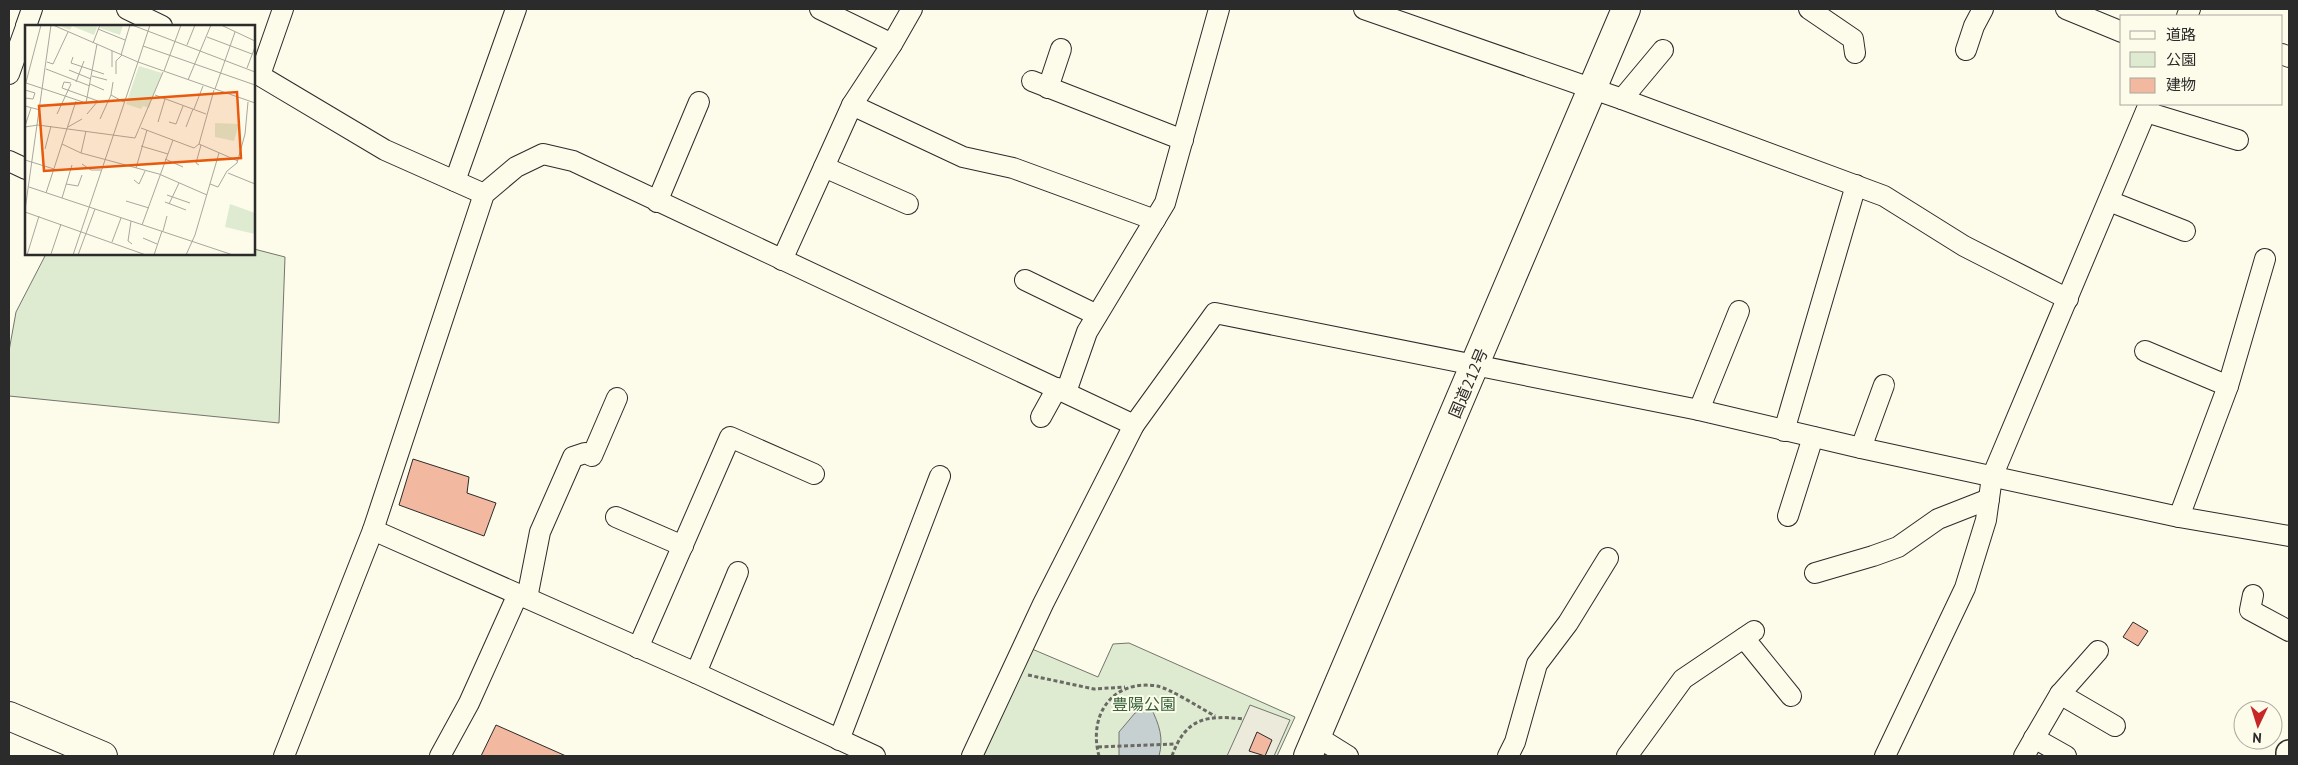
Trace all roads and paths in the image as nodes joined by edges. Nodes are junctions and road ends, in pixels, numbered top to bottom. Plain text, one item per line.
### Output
1 (32, 9) edge
2 (127, 9) edge
3 (283, 9) edge
4 (516, 9) edge
5 (820, 9) edge
6 (912, 9) edge
7 (1219, 9) edge
8 (1364, 9) edge
9 (1626, 9) edge
10 (1809, 9) edge
11 (1983, 9) edge
12 (2066, 9) edge
13 (27, 25) edge
14 (160, 25) edge
15 (2120, 31) edge
16 (25, 33) edge
17 (892, 44) junction
18 (1061, 49) dead end
19 (1663, 50) dead end
20 (1966, 50) dead end
21 (1855, 53) dead end
22 (9, 74) edge
23 (257, 74) edge
24 (1594, 89) junction
25 (1622, 99) junction
26 (698, 102) dead end
27 (852, 104) junction
28 (2148, 108) edge
29 (1183, 140) junction
30 (2238, 140) dead end
31 (9, 161) edge
32 (824, 167) junction
33 (25, 169) edge
34 (455, 181) junction
35 (1856, 184) junction
36 (484, 194) junction
37 (2109, 201) junction
38 (657, 202) junction
39 (908, 204) dead end
40 (1155, 220) junction
41 (2185, 231) dead end
42 (2265, 259) dead end
43 (782, 260) junction
44 (1025, 280) dead end
45 (2068, 300) junction
46 (1739, 312) dead end
47 (1097, 315) junction
48 (2145, 351) dead end
49 (1476, 364) junction
50 (1884, 385) dead end
51 (2228, 386) junction
52 (1062, 390) junction
53 (617, 398) dead end
54 (1699, 410) junction
55 (1041, 417) dead end
56 (1134, 425) junction
57 (1784, 431) junction
58 (1813, 437) junction
59 (1861, 448) junction
60 (814, 474) dead end
61 (940, 476) dead end
62 (1992, 477) junction
63 (1989, 499) junction
64 (1788, 516) dead end
65 (616, 517) dead end
66 (2179, 517) junction
67 (372, 530) junction
68 (2289, 536) edge
69 (683, 546) junction
70 (1608, 558) dead end
71 (738, 572) dead end
72 (1815, 573) dead end
73 (522, 596) junction
74 (2252, 596) dead end
75 (2289, 631) edge
76 (638, 648) junction
77 (2098, 651) dead end
78 (1013, 668) junction
79 (696, 673) junction
80 (1126, 687) junction
81 (2060, 694) junction
82 (1791, 696) dead end
83 (9, 716) edge
84 (1215, 716) junction
85 (1244, 720) dead end
86 (2115, 726) dead end
87 (2034, 738) junction
88 (839, 740) junction
89 (1176, 744) junction
90 (1312, 746) edge
91 (1098, 747) junction
92 (103, 756) edge
93 (284, 756) edge
94 (440, 756) edge
95 (875, 756) edge
96 (972, 756) edge
97 (1100, 756) edge
98 (1172, 756) edge
99 (1348, 756) edge
100 (1508, 756) edge
101 (1627, 756) edge
102 (1885, 756) edge
103 (2024, 756) edge
104 (2066, 756) edge

1 - 13 street
2 - 14 street
3 - 23 street
4 - 34 street
5 - 17 street
6 - 17 street
7 - 29 street
8 - 24 street
9 - 24 highway, 国道212号
10 - 21 street
11 - 20 street
12 - 15 street
16 - 22 street
17 - 27 street
18 - 29 street
19 - 25 street
23 - 34 street
24 - 25 street
24 - 49 highway, 国道212号
25 - 35 street
26 - 38 street
27 - 32 street
27 - 40 street
28 - 30 street
28 - 37 street
29 - 40 street
31 - 33 street
32 - 39 street
32 - 43 street
34 - 36 street
35 - 45 street
35 - 57 street
36 - 38 street
36 - 67 street
37 - 41 street
37 - 45 street
38 - 43 street
40 - 47 street
42 - 51 street
43 - 52 street
44 - 47 street
45 - 62 street
46 - 54 street
47 - 52 street
48 - 51 street
49 - 54 street
49 - 56 street
49 - 90 highway, 国道212号
50 - 59 street
51 - 66 street
52 - 55 street
52 - 56 street
53 - 73 street
54 - 57 street
56 - 78 street
57 - 58 street
58 - 59 street
58 - 64 street
59 - 62 street
60 - 69 street
61 - 88 street
62 - 63 street
62 - 66 street
63 - 72 street
63 - 102 street
65 - 69 street
66 - 68 street
67 - 73 street
67 - 93 street
69 - 76 street
70 - 100 street
71 - 79 street
73 - 76 street
73 - 94 street
74 - 75 street
76 - 79 street
77 - 81 street
78 - 80 path
78 - 96 street
79 - 88 street
80 - 84 path
80 - 91 path
81 - 86 street
81 - 87 street
82 - 101 street
83 - 92 highway
84 - 85 path
84 - 89 path
87 - 103 street
87 - 104 street
88 - 95 street
89 - 91 path
89 - 98 path
90 - 99 street
91 - 97 path

